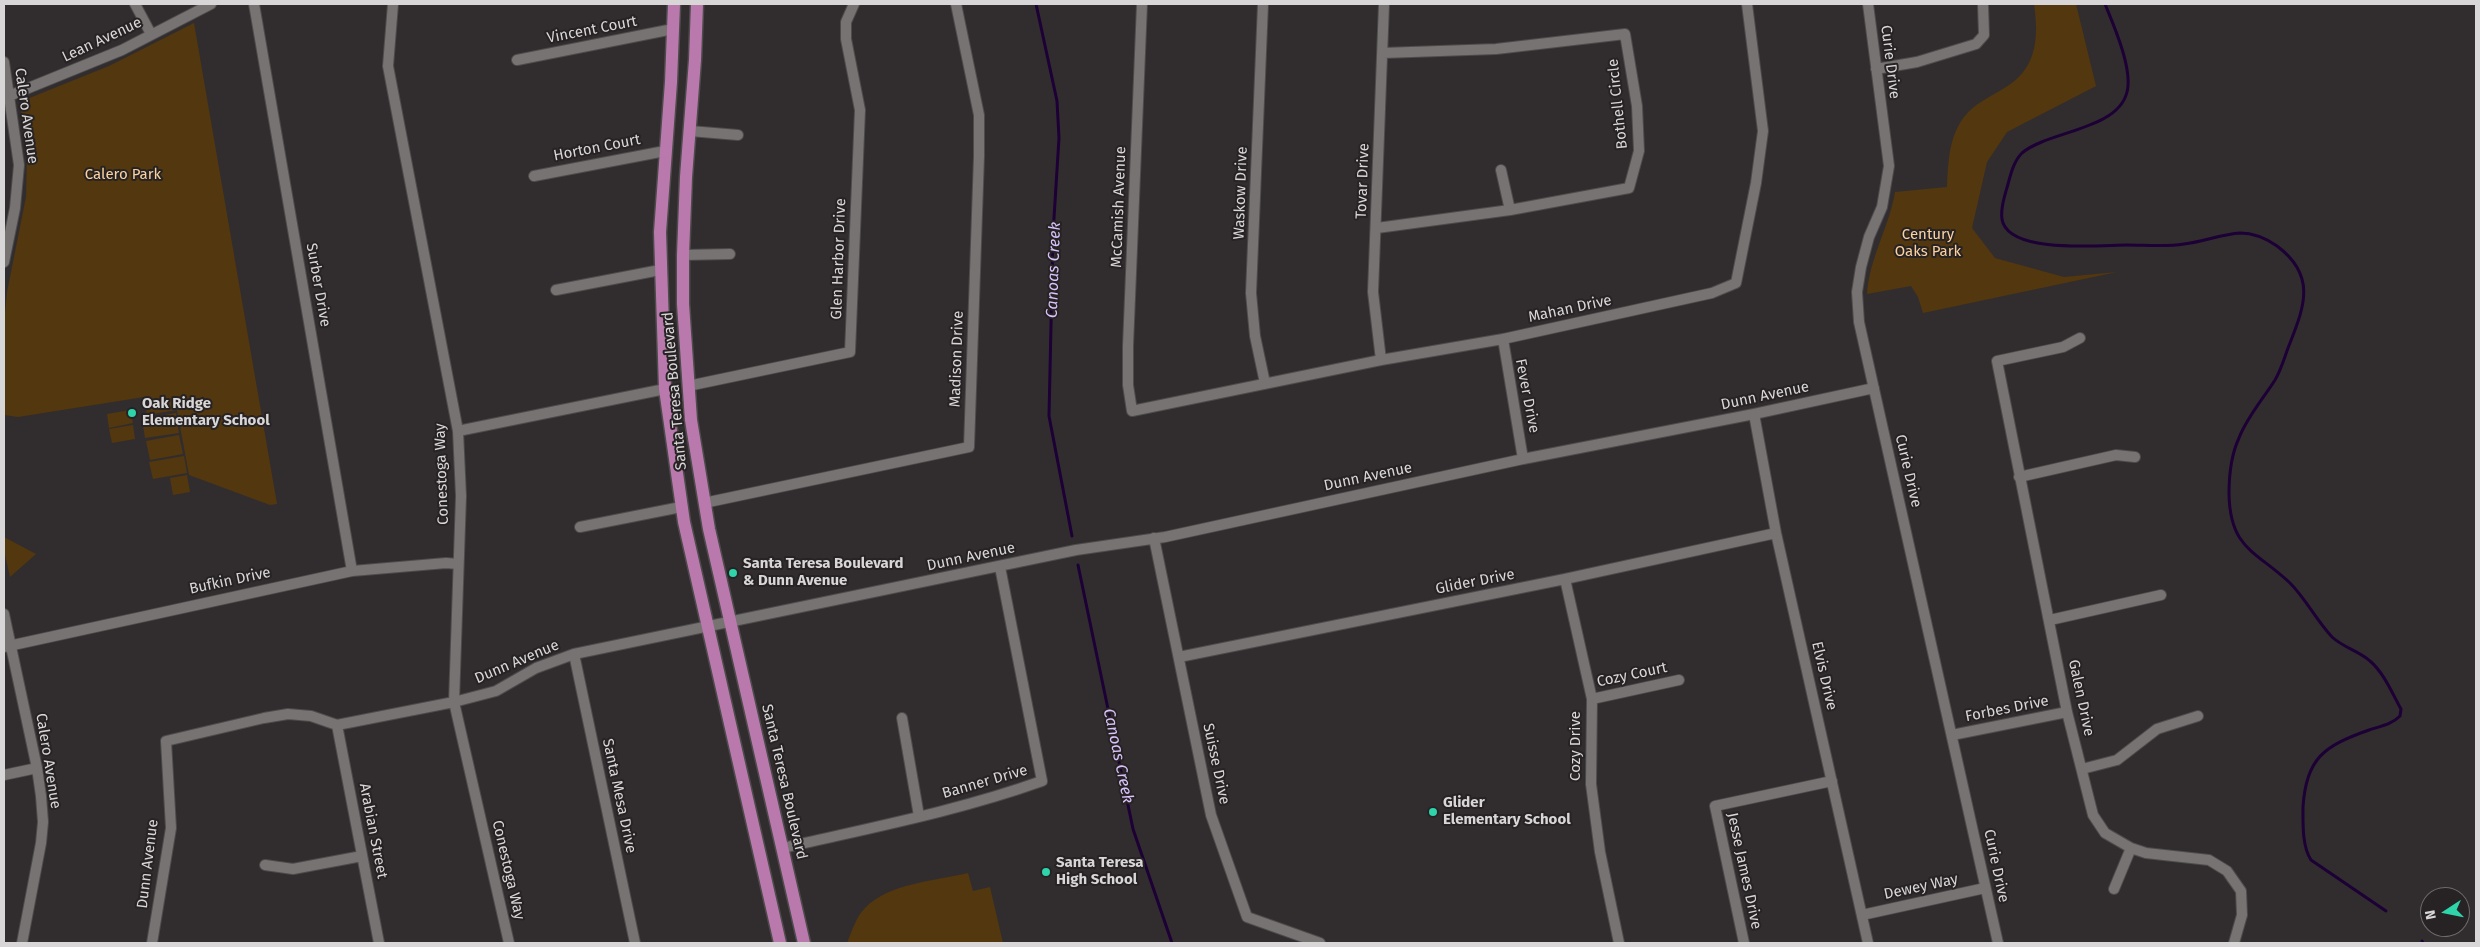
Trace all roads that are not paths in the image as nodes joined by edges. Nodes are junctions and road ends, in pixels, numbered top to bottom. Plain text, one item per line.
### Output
1 (135, 4) edge
2 (211, 4) edge
3 (254, 4) edge
4 (393, 4) edge
5 (674, 4) edge
6 (697, 4) edge
7 (854, 4) edge
8 (956, 4) edge
9 (1142, 4) edge
10 (1263, 4) edge
11 (1384, 4) edge
12 (1747, 4) edge
13 (1868, 4) edge
14 (1982, 4) edge
15 (673, 30) junction
16 (151, 34) junction
17 (1383, 53) junction
18 (517, 60) dead end
19 (4, 62) edge
20 (1876, 69) junction
21 (6, 97) edge
22 (690, 131) junction
23 (738, 135) dead end
24 (665, 151) junction
25 (1501, 170) dead end
26 (534, 176) dead end
27 (1510, 210) junction
28 (1377, 228) junction
29 (730, 254) dead end
30 (682, 255) junction
31 (4, 262) edge
32 (660, 270) junction
33 (556, 290) dead end
34 (2080, 338) dead end
35 (1502, 339) junction
36 (1381, 360) junction
37 (1265, 383) junction
38 (688, 386) junction
39 (1874, 388) junction
40 (665, 389) junction
41 (1132, 411) joint
42 (1754, 414) junction
43 (458, 431) junction
44 (2135, 457) dead end
45 (1523, 459) junction
46 (2019, 476) junction
47 (704, 503) junction
48 (681, 507) junction
49 (580, 527) dead end
50 (1776, 533) junction
51 (1154, 538) junction
52 (458, 564) junction
53 (1000, 567) junction
54 (352, 571) junction
55 (1565, 579) junction
56 (2161, 595) dead end
57 (4, 614) edge
58 (2050, 620) junction
59 (730, 622) junction
60 (708, 627) junction
61 (7, 646) edge
62 (574, 654) junction
63 (1179, 657) junction
64 (1679, 680) dead end
65 (1592, 699) junction
66 (454, 702) junction
67 (2067, 712) junction
68 (2198, 716) dead end
69 (902, 718) dead end
70 (337, 725) junction
71 (1952, 735) junction
72 (37, 768) junction
73 (2082, 770) junction
74 (4, 775) edge
75 (1832, 781) junction
76 (919, 816) junction
77 (782, 848) junction
78 (2131, 848) junction
79 (362, 856) junction
80 (266, 865) dead end
81 (1985, 888) junction
82 (2114, 889) dead end
83 (1862, 915) junction
84 (22, 943) edge
85 (152, 943) edge
86 (379, 943) edge
87 (509, 943) edge
88 (635, 943) edge
89 (780, 943) edge
90 (804, 943) edge
91 (1320, 943) edge
92 (1619, 943) edge
93 (1744, 943) edge
94 (1868, 943) edge
95 (1998, 943) edge
96 (2234, 943) edge

1 - 16 street
2 - 16 street, Lean Avenue
3 - 54 street, Surber Drive
4 - 43 street, Conestoga Way
5 - 15 main road, Santa Teresa Boulevard
6 - 22 main road, Santa Teresa Boulevard
7 - 38 street, Glen Harbor Drive
8 - 47 street, Madison Drive
9 - 41 street, McCamish Avenue
10 - 37 street, Waskow Drive
11 - 17 street, Tovar Drive
12 - 35 street, Mahan Drive
13 - 20 street, Curie Drive
14 - 20 street
15 - 18 street, Vincent Court
15 - 24 main road, Santa Teresa Boulevard
16 - 21 street, Lean Avenue
17 - 27 street, Bothell Circle
17 - 28 street, Tovar Drive
19 - 21 street, Calero Avenue
20 - 39 street, Curie Drive
21 - 31 street, Calero Avenue
22 - 23 street
22 - 30 main road, Santa Teresa Boulevard
24 - 26 street, Horton Court
24 - 32 main road, Santa Teresa Boulevard
25 - 27 street
27 - 28 street, Bothell Circle
28 - 36 street, Tovar Drive
29 - 30 street
30 - 38 main road, Santa Teresa Boulevard
32 - 33 street
32 - 40 main road, Santa Teresa Boulevard
34 - 46 street, Galen Drive
35 - 36 street, Mahan Drive
35 - 45 street, Fever Drive
36 - 37 street, Mahan Drive
37 - 41 street, Mahan Drive
38 - 47 main road, Santa Teresa Boulevard
39 - 42 street, Dunn Avenue
39 - 71 street, Curie Drive
40 - 43 street
40 - 48 main road, Santa Teresa Boulevard
42 - 45 street, Dunn Avenue
42 - 50 street, Elvis Drive
43 - 52 street, Conestoga Way
44 - 46 street
45 - 51 street, Dunn Avenue
46 - 58 street, Galen Drive
47 - 59 main road, Santa Teresa Boulevard
48 - 49 street
48 - 60 main road, Santa Teresa Boulevard
50 - 55 street, Glider Drive
50 - 75 street, Elvis Drive
51 - 53 street, Dunn Avenue
51 - 63 street, Suisse Drive
52 - 54 street, Bufkin Drive
52 - 66 street, Conestoga Way
53 - 59 street, Dunn Avenue
53 - 76 street, Banner Drive
54 - 61 street, Bufkin Drive
55 - 63 street, Glider Drive
55 - 65 street, Cozy Drive
56 - 58 street
57 - 61 street, Calero Avenue
58 - 67 street, Galen Drive
59 - 60 street, Dunn Avenue
59 - 77 main road, Santa Teresa Boulevard
60 - 62 street, Dunn Avenue
60 - 89 main road, Santa Teresa Boulevard
61 - 72 street, Calero Avenue
62 - 66 street, Dunn Avenue
62 - 88 street, Santa Mesa Drive
63 - 91 street, Suisse Drive
64 - 65 street, Cozy Court
65 - 92 street, Cozy Drive
66 - 70 street, Dunn Avenue
66 - 87 street, Conestoga Way
67 - 71 street, Forbes Drive
67 - 73 street, Galen Drive
68 - 73 street
69 - 76 street
70 - 79 street, Arabian Street
70 - 85 street, Dunn Avenue
71 - 81 street, Curie Drive
72 - 74 street
72 - 84 street, Calero Avenue
73 - 78 street, Galen Drive
75 - 83 street, Elvis Drive
75 - 93 street, Jesse James Drive
76 - 77 street, Banner Drive
77 - 90 main road, Santa Teresa Boulevard
78 - 82 street
78 - 96 street, Galen Drive
79 - 80 street
79 - 86 street, Arabian Street
81 - 83 street, Dewey Way
81 - 95 street, Curie Drive
83 - 94 street, Elvis Drive

